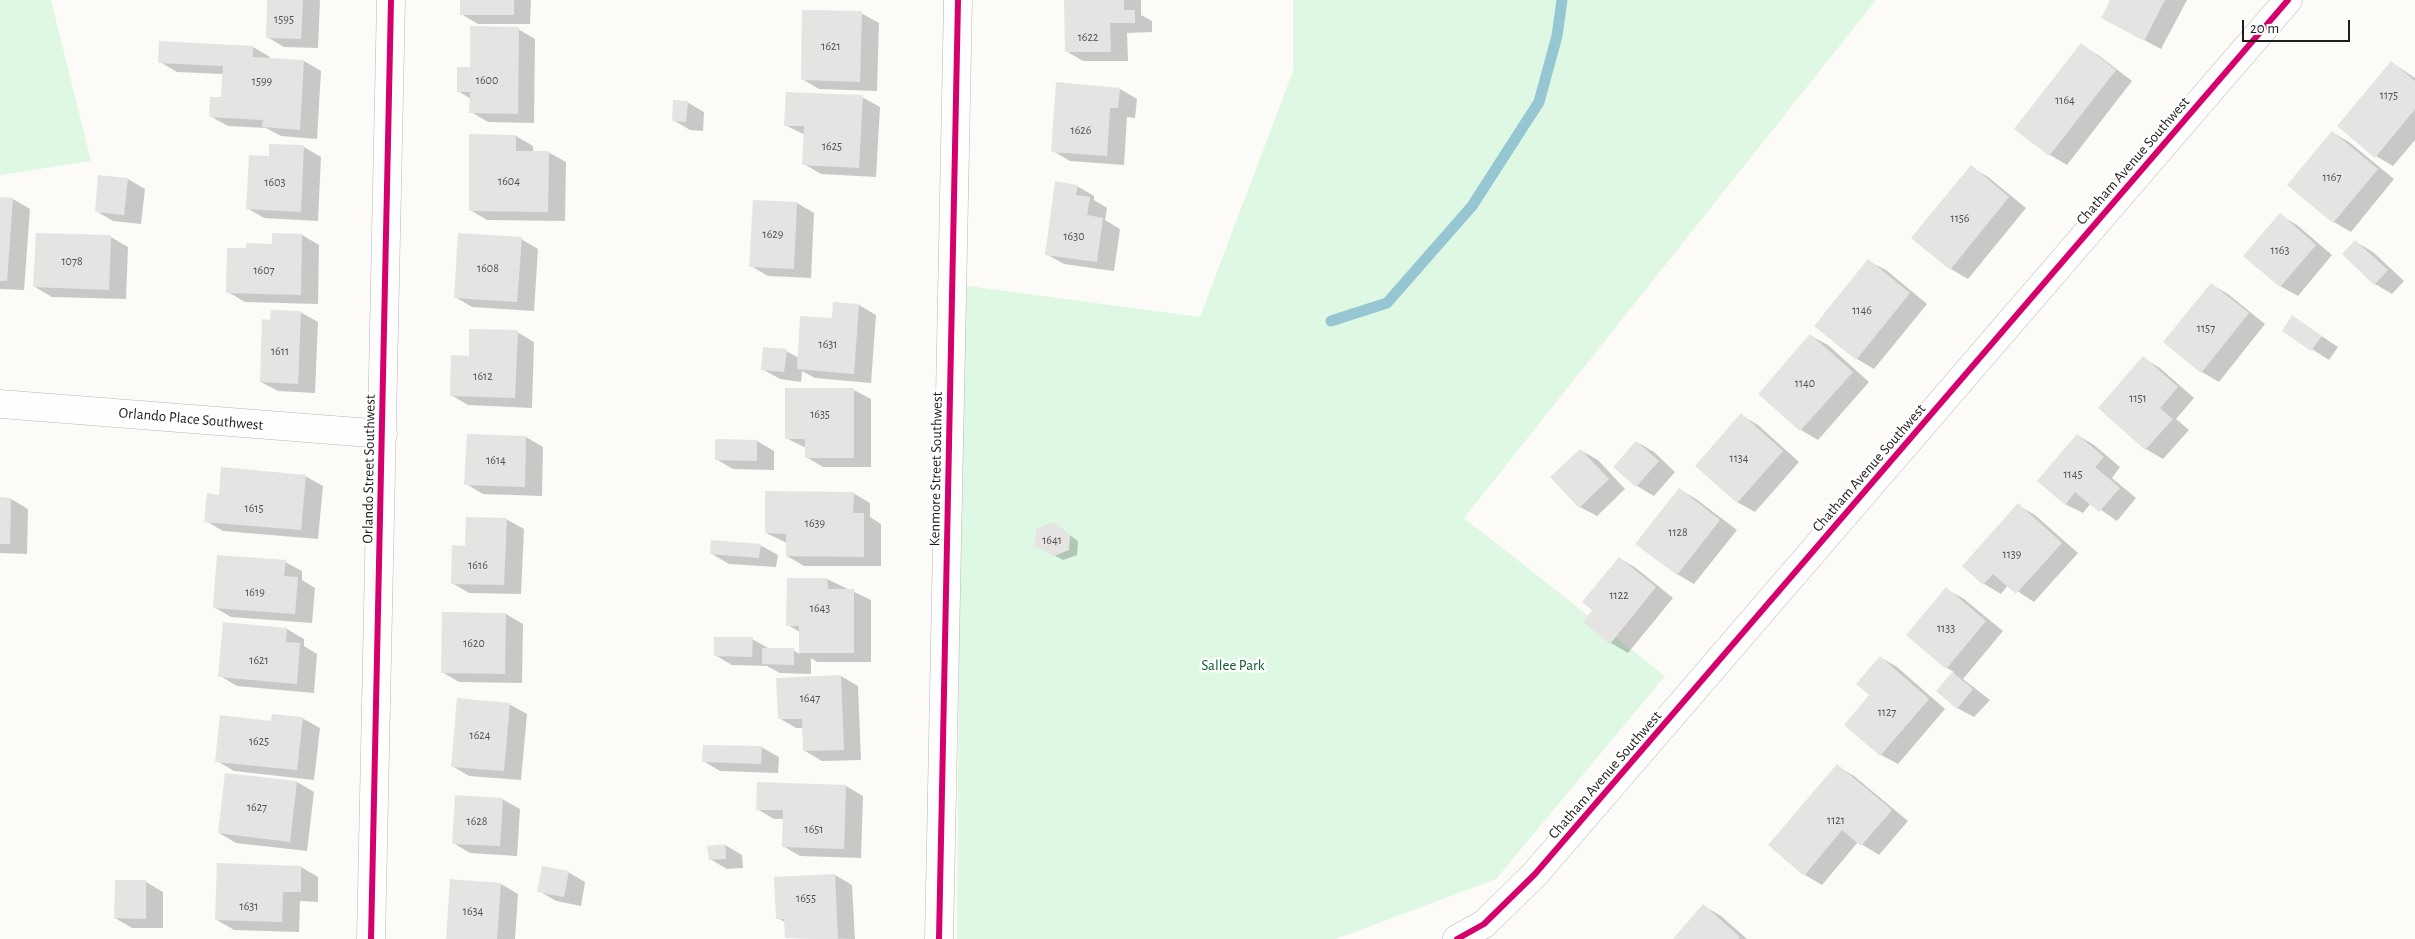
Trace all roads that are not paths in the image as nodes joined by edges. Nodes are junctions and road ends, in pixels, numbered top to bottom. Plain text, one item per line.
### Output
1 (391, 0) edge
2 (958, 0) edge
3 (2288, 0) edge
4 (0, 404) edge
5 (383, 434) junction
6 (371, 939) edge
7 (939, 939) edge
8 (1457, 939) edge

1 - 5 street, Orlando Street Southwest
2 - 7 street, Kenmore Street Southwest
3 - 8 street, Chatham Avenue Southwest
4 - 5 street, Orlando Place Southwest
5 - 6 street, Orlando Street Southwest

